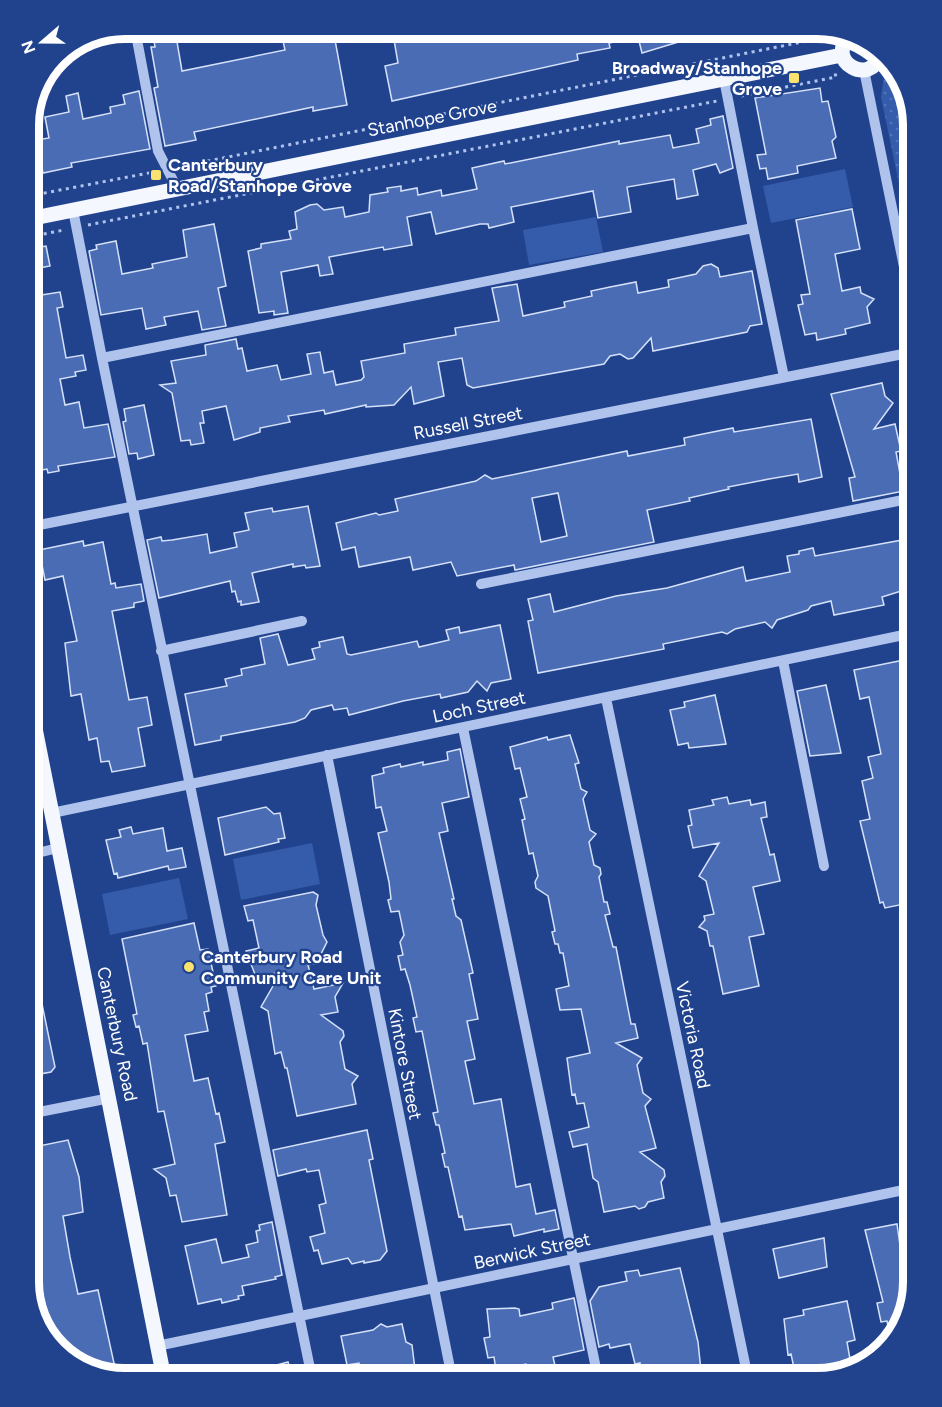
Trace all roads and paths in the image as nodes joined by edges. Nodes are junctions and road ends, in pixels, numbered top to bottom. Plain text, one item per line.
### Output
1 (137, 39) edge
2 (817, 39) edge
3 (829, 40) edge
4 (845, 44) edge
5 (837, 56) junction
6 (876, 62) edge
7 (864, 70) junction
8 (724, 79) junction
9 (728, 99) junction
10 (167, 169) junction
11 (178, 190) junction
12 (39, 194) edge
13 (73, 210) junction
14 (39, 217) edge
15 (77, 228) junction
16 (753, 228) junction
17 (39, 235) edge
18 (903, 258) edge
19 (903, 354) edge
20 (102, 358) junction
21 (784, 377) junction
22 (903, 500) edge
23 (131, 506) junction
24 (39, 525) edge
25 (481, 584) dead end
26 (302, 621) dead end
27 (903, 635) edge
28 (161, 651) junction
29 (783, 661) junction
30 (606, 698) junction
31 (463, 728) junction
32 (39, 749) edge
33 (327, 755) junction
34 (188, 784) junction
35 (48, 795) junction
36 (39, 798) edge
37 (52, 813) junction
38 (58, 848) junction
39 (39, 852) edge
40 (824, 866) dead end
41 (110, 1098) junction
42 (39, 1112) edge
43 (903, 1190) edge
44 (716, 1229) junction
45 (574, 1259) junction
46 (433, 1289) junction
47 (299, 1316) junction
48 (158, 1346) junction
49 (162, 1368) edge
50 (310, 1368) edge
51 (450, 1368) edge
52 (595, 1368) edge
53 (746, 1368) edge

1 - 10 street
2 - 10 path
3 - 5 path
4 - 5 main road
5 - 7 main road
5 - 8 main road, Stanhope Grove
5 - 9 path
6 - 7 main road
7 - 18 street
8 - 9 street
8 - 11 main road, Stanhope Grove
9 - 15 path
9 - 16 street
10 - 11 street
10 - 12 path
11 - 13 main road, Stanhope Grove
13 - 14 main road, Stanhope Grove
13 - 15 street
15 - 17 path
15 - 20 street
16 - 20 street
16 - 21 street
19 - 21 street, Russell Street
20 - 23 street
21 - 23 street, Russell Street
22 - 25 street
23 - 24 street, Russell Street
23 - 28 street
26 - 28 street
27 - 29 street, Loch Street
28 - 34 street
29 - 30 street, Loch Street
29 - 40 street
30 - 31 street, Loch Street
30 - 44 street, Victoria Road
31 - 33 street, Loch Street
31 - 45 street
32 - 35 main road, Canterbury Road
33 - 34 street, Loch Street
33 - 46 street, Kintore Street
34 - 37 street, Loch Street
34 - 47 street
35 - 36 street
35 - 37 main road, Canterbury Road
37 - 38 main road, Canterbury Road
38 - 39 street
38 - 41 main road, Canterbury Road
41 - 42 street
41 - 48 main road, Canterbury Road
43 - 44 street, Berwick Street
44 - 45 street, Berwick Street
44 - 53 street, Victoria Road
45 - 46 street, Berwick Street
45 - 52 street
46 - 47 street, Berwick Street
46 - 51 street, Kintore Street
47 - 48 street, Berwick Street
47 - 50 street
48 - 49 main road, Canterbury Road

